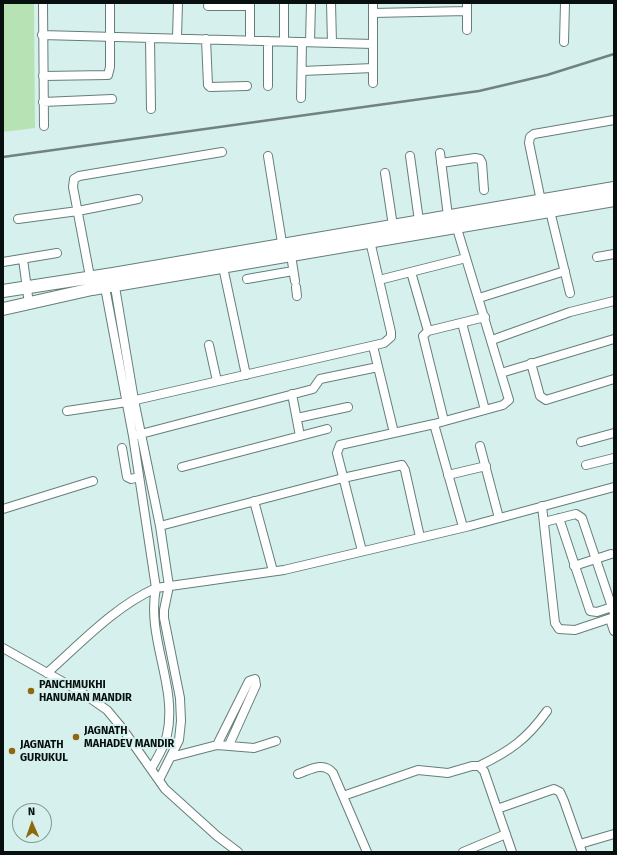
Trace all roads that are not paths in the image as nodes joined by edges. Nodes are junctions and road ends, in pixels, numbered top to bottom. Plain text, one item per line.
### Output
1 (43, 3) edge
2 (110, 3) edge
3 (178, 3) edge
4 (284, 3) edge
5 (311, 3) edge
6 (331, 3) edge
7 (373, 3) edge
8 (565, 3) edge
9 (250, 5) edge
10 (208, 6) dead end
11 (467, 7) edge
12 (373, 13) junction
13 (467, 30) dead end
14 (42, 35) junction
15 (110, 36) junction
16 (150, 38) junction
17 (177, 38) junction
18 (206, 39) junction
19 (250, 40) junction
20 (268, 41) junction
21 (284, 41) junction
22 (306, 42) junction
23 (564, 42) dead end
24 (332, 43) junction
25 (373, 44) junction
26 (373, 68) junction
27 (302, 71) junction
28 (43, 76) junction
29 (373, 83) dead end
30 (247, 86) dead end
31 (268, 86) dead end
32 (301, 98) dead end
33 (112, 99) dead end
34 (43, 102) junction
35 (151, 109) dead end
36 (614, 120) edge
37 (44, 126) dead end
38 (222, 152) dead end
39 (440, 153) dead end
40 (268, 156) dead end
41 (410, 156) dead end
42 (441, 163) junction
43 (385, 173) dead end
44 (614, 188) edge
45 (484, 190) dead end
46 (138, 199) dead end
47 (614, 200) edge
48 (541, 201) junction
49 (78, 211) junction
50 (550, 211) junction
51 (18, 219) dead end
52 (452, 220) junction
53 (420, 221) junction
54 (394, 226) junction
55 (370, 241) junction
56 (286, 252) junction
57 (57, 253) dead end
58 (614, 254) edge
59 (597, 257) dead end
60 (466, 258) junction
61 (23, 259) junction
62 (3, 262) edge
63 (223, 267) junction
64 (293, 271) junction
65 (565, 271) junction
66 (411, 272) junction
67 (248, 279) dead end
68 (379, 280) junction
69 (108, 281) junction
70 (91, 283) junction
71 (27, 288) junction
72 (3, 291) edge
73 (570, 293) dead end
74 (297, 296) dead end
75 (479, 298) junction
76 (3, 300) edge
77 (614, 300) edge
78 (30, 304) junction
79 (3, 309) edge
80 (485, 317) junction
81 (462, 323) junction
82 (428, 331) junction
83 (614, 339) edge
84 (492, 340) junction
85 (209, 345) dead end
86 (373, 346) junction
87 (531, 363) junction
88 (378, 367) junction
89 (502, 373) junction
90 (246, 375) junction
91 (614, 379) edge
92 (217, 381) junction
93 (292, 394) junction
94 (131, 401) junction
95 (348, 407) dead end
96 (486, 410) junction
97 (68, 411) dead end
98 (297, 418) junction
99 (444, 421) junction
100 (434, 424) junction
101 (327, 429) dead end
102 (394, 433) junction
103 (614, 433) edge
104 (141, 434) junction
105 (133, 436) junction
106 (300, 436) junction
107 (581, 442) dead end
108 (480, 446) dead end
109 (122, 448) dead end
110 (614, 458) edge
111 (586, 465) dead end
112 (486, 466) junction
113 (182, 467) dead end
114 (448, 475) junction
115 (139, 477) junction
116 (344, 478) junction
117 (93, 481) dead end
118 (614, 487) edge
119 (254, 501) junction
120 (542, 506) junction
121 (3, 510) edge
122 (499, 518) junction
123 (559, 518) junction
124 (544, 522) junction
125 (160, 526) junction
126 (463, 527) junction
127 (420, 538) junction
128 (362, 551) junction
129 (611, 554) dead end
130 (595, 559) junction
131 (574, 566) junction
132 (273, 571) junction
133 (169, 586) junction
134 (156, 588) junction
135 (612, 614) edge
136 (614, 631) edge
137 (3, 648) edge
138 (47, 673) junction
139 (547, 711) dead end
140 (276, 741) dead end
141 (217, 745) junction
142 (229, 745) junction
143 (172, 758) junction
144 (479, 766) junction
145 (151, 769) junction
146 (298, 774) dead end
147 (159, 780) junction
148 (343, 796) junction
149 (497, 809) junction
150 (506, 834) junction
151 (614, 834) edge
152 (581, 848) edge
153 (238, 852) edge
154 (367, 852) edge
155 (463, 852) edge
156 (512, 852) edge

1 - 14 street
2 - 15 street
3 - 17 street
4 - 21 street
5 - 22 street
6 - 24 street
7 - 12 street
8 - 23 street
9 - 10 street
9 - 19 street
11 - 12 street
11 - 13 street
12 - 25 street
14 - 15 street
14 - 28 street
15 - 16 street
15 - 28 street
16 - 17 street
16 - 35 street
17 - 18 street
18 - 19 street
18 - 30 street
19 - 20 street
20 - 21 street
20 - 31 street
21 - 22 street
22 - 24 street
22 - 27 street
24 - 25 street
25 - 26 street
26 - 27 street
26 - 29 street
27 - 32 street
28 - 34 street
33 - 34 street
34 - 37 street
36 - 48 street
38 - 49 street
39 - 42 street
40 - 56 street
41 - 53 street
42 - 45 street
42 - 52 street
43 - 54 street
44 - 48 highway
46 - 49 street
47 - 50 highway
48 - 52 highway
49 - 51 street
49 - 70 street
50 - 52 highway
50 - 65 street
52 - 53 highway
52 - 55 highway
52 - 60 street
53 - 54 highway
54 - 56 highway
55 - 56 highway
55 - 68 street
56 - 63 highway
56 - 64 street
56 - 69 highway
57 - 61 street
58 - 59 street
60 - 66 street
60 - 75 street
61 - 62 street
61 - 71 street
63 - 69 highway
63 - 90 street
64 - 67 street
64 - 74 street
65 - 73 street
65 - 75 street
66 - 68 street
66 - 82 street
68 - 86 street
69 - 70 highway
69 - 94 street
70 - 71 highway
70 - 78 highway
71 - 72 highway
71 - 76 highway
71 - 78 street
75 - 80 street
77 - 84 street
78 - 79 highway
80 - 81 street
80 - 84 street
81 - 82 street
81 - 96 street
82 - 99 street
83 - 87 street
84 - 89 street
85 - 92 street
86 - 88 street
86 - 90 street
87 - 89 street
87 - 91 street
88 - 93 street
88 - 102 street
89 - 96 street
90 - 92 street
92 - 94 street
93 - 98 street
93 - 104 street
94 - 97 street
94 - 104 street
94 - 105 street
95 - 98 street
96 - 99 street
98 - 106 street
99 - 100 street
100 - 102 street
100 - 114 street
101 - 106 street
102 - 116 street
103 - 107 street
104 - 105 street
104 - 125 street
105 - 115 street
106 - 113 street
108 - 112 street
109 - 115 street
110 - 111 street
112 - 114 street
112 - 122 street
114 - 126 street
115 - 134 street
116 - 119 street
116 - 127 street
116 - 128 street
117 - 121 street
118 - 120 street
119 - 125 street
119 - 132 street
120 - 122 street
120 - 124 street
122 - 126 street
123 - 124 street
123 - 130 street
123 - 131 street
124 - 135 street
125 - 133 street
126 - 127 street
127 - 128 street
128 - 132 street
129 - 130 street
130 - 131 street
130 - 135 street
131 - 135 street
132 - 133 street
133 - 134 street
133 - 143 street
134 - 138 street
134 - 145 street
135 - 136 street
137 - 138 street
138 - 145 street
139 - 144 street
140 - 142 street
141 - 142 street
141 - 142 street
141 - 143 street
143 - 147 street
144 - 148 street
144 - 149 street
145 - 147 street
146 - 148 street
147 - 153 street
148 - 154 street
149 - 150 street
149 - 152 street
150 - 155 street
150 - 156 street
151 - 152 street

